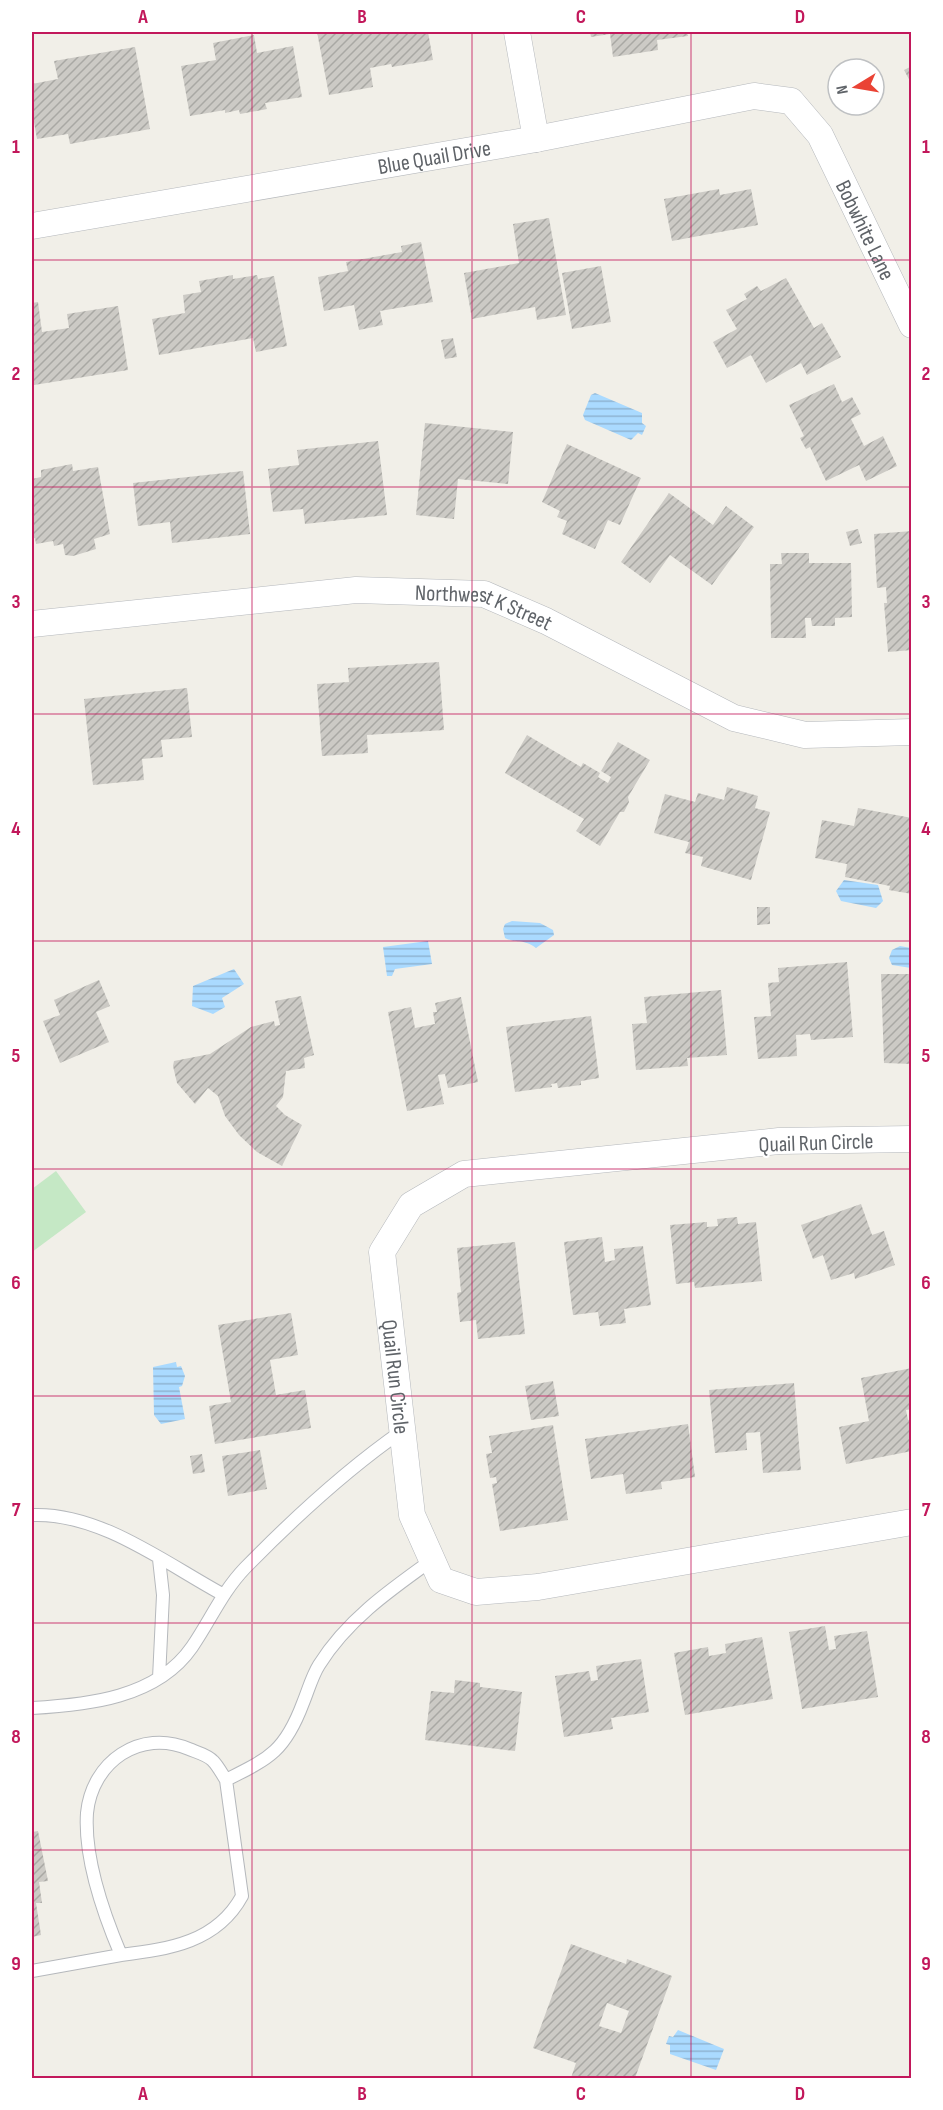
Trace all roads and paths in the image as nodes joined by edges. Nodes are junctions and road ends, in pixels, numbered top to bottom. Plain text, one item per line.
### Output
1 (517, 32) edge
2 (820, 135) joint
3 (536, 139) junction
4 (32, 226) edge
5 (912, 325) edge
6 (32, 624) edge
7 (912, 732) edge
8 (912, 1139) edge
9 (402, 1431) junction
10 (32, 1515) edge
11 (912, 1522) edge
12 (159, 1559) junction
13 (432, 1560) junction
14 (222, 1594) junction
15 (159, 1678) junction
16 (32, 1708) edge
17 (226, 1780) junction
18 (121, 1955) junction
19 (32, 1971) edge

1 - 3 street
2 - 3 street, Blue Quail Drive
2 - 5 street, Bobwhite Lane
3 - 4 street, Blue Quail Drive
6 - 7 street, Northwest K Street
8 - 9 street, Quail Run Circle
9 - 13 street, Quail Run Circle
9 - 14 lane
10 - 12 lane
11 - 13 street, Quail Run Circle
12 - 14 lane
12 - 15 lane
13 - 17 lane
14 - 15 lane
15 - 16 lane
17 - 18 lane
17 - 18 lane
18 - 19 lane

